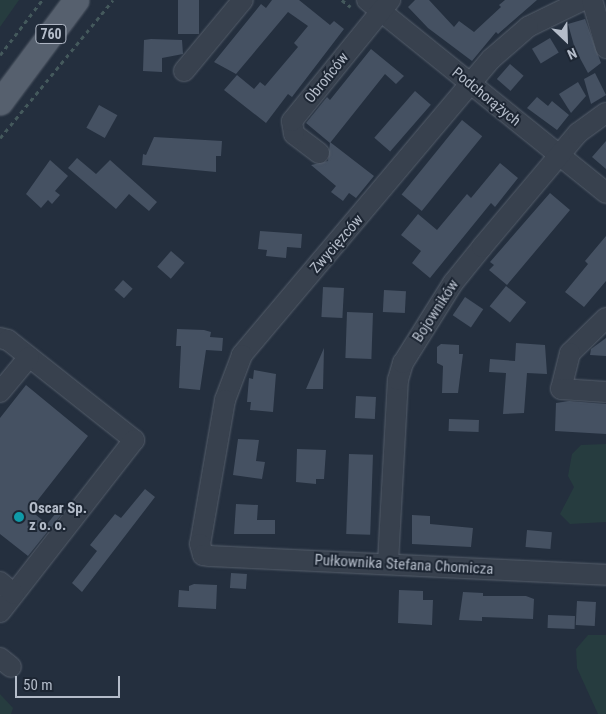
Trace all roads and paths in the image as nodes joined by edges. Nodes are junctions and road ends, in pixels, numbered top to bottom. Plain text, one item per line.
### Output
1 (42, 0) edge
2 (76, 0) edge
3 (113, 0) edge
4 (243, 0) edge
5 (583, 0) edge
6 (592, 0) edge
7 (379, 4) edge
8 (606, 48) edge
9 (0, 55) edge
10 (184, 71) dead end
11 (470, 84) junction
12 (0, 102) edge
13 (606, 113) edge
14 (0, 138) edge
15 (319, 153) dead end
16 (558, 154) junction
17 (606, 192) edge
18 (606, 318) edge
19 (0, 338) edge
20 (29, 357) junction
21 (0, 392) edge
22 (606, 392) edge
23 (203, 555) joint
24 (388, 563) junction
25 (606, 575) edge
26 (7, 588) edge
27 (0, 612) edge

1 - 9 path
2 - 12 main road, 760
3 - 14 path
4 - 10 street
5 - 11 street, Zwycięzców
6 - 8 street
7 - 11 street, Podchorążych
7 - 15 street, Obrońców
11 - 16 street, Podchorążych
11 - 23 street, Zwycięzców
13 - 16 street, Bojowników
16 - 17 street, Podchorążych
16 - 24 street, Bojowników
18 - 22 street
19 - 20 street
20 - 21 street
20 - 26 street
23 - 24 street, Pułkownika Stefana Chomicza
24 - 25 street, Pułkownika Stefana Chomicza
26 - 27 street

